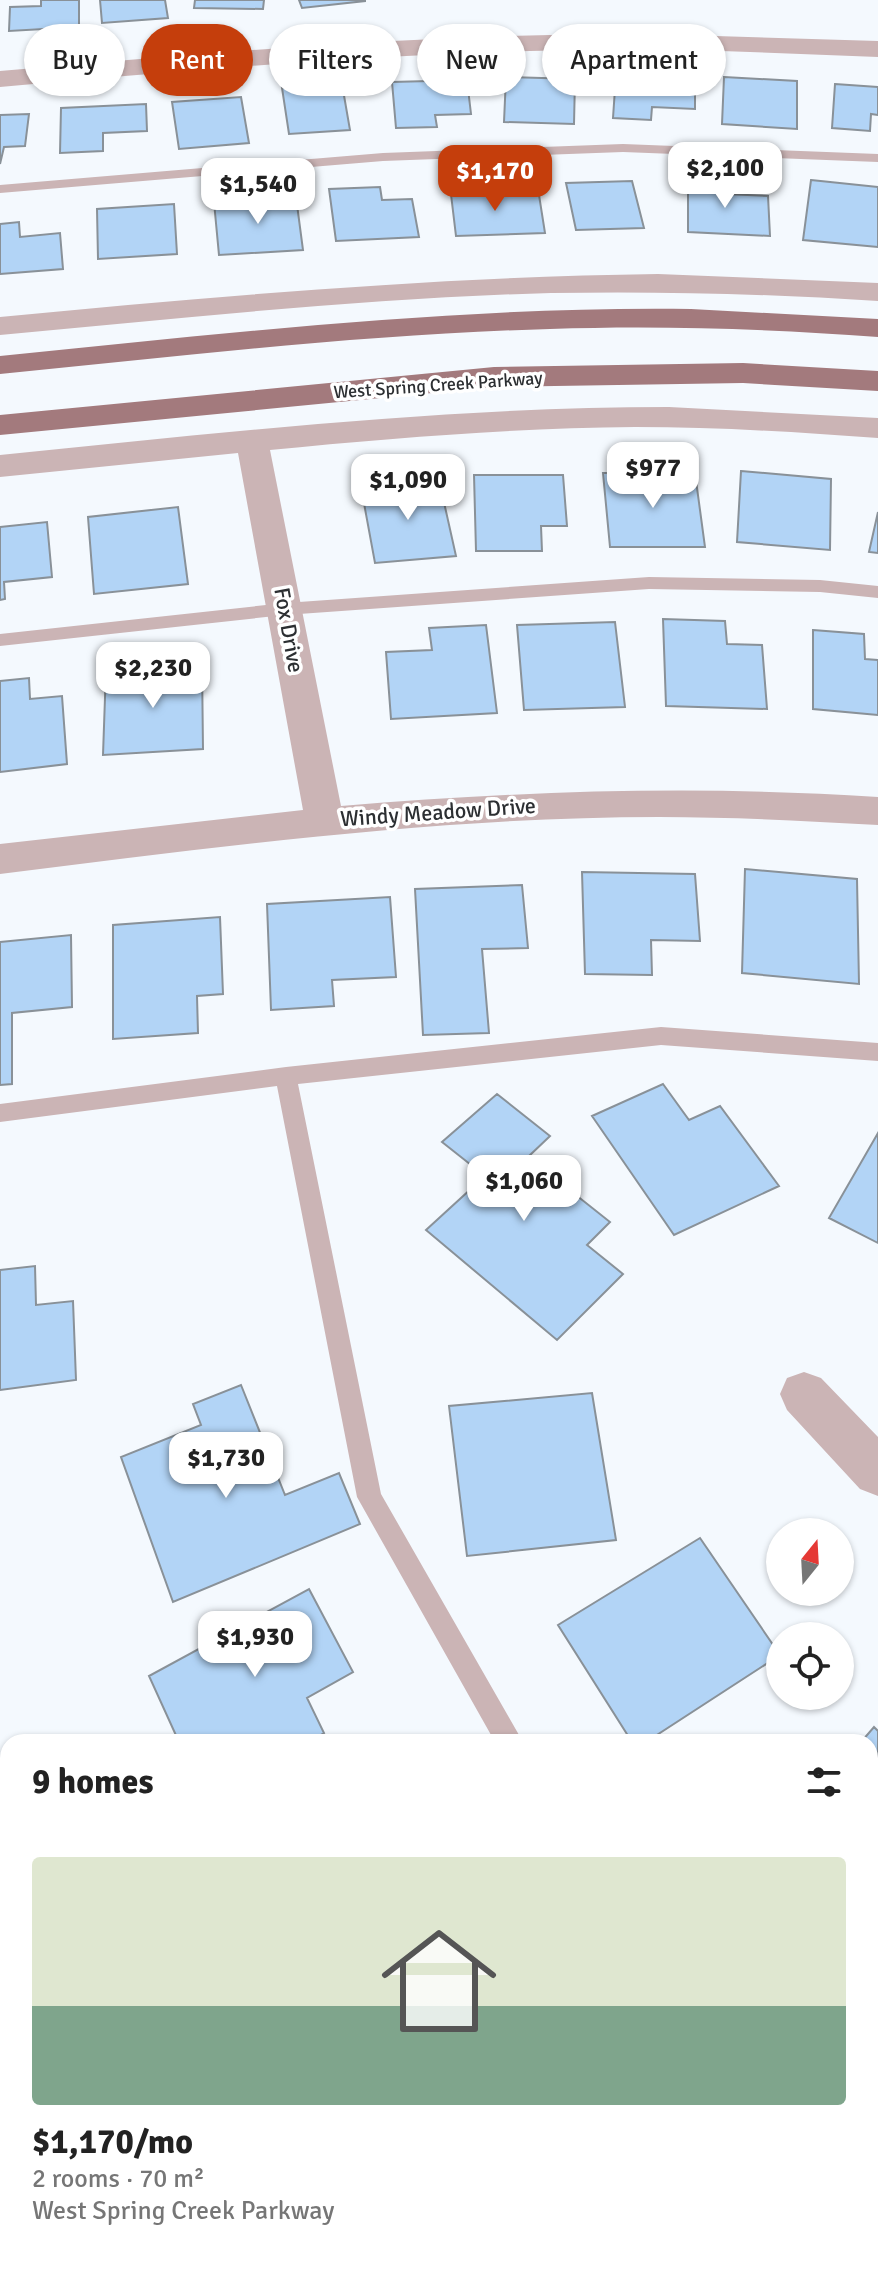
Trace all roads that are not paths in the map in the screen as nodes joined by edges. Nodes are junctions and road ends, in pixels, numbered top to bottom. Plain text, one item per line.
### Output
1 (878, 49) edge
2 (0, 79) edge
3 (878, 158) edge
4 (0, 189) edge
5 (878, 292) edge
6 (0, 326) edge
7 (878, 328) edge
8 (0, 365) edge
9 (878, 381) edge
10 (0, 425) edge
11 (878, 428) edge
12 (252, 440) junction
13 (0, 466) edge
14 (878, 592) edge
15 (285, 609) junction
16 (0, 640) edge
17 (878, 811) edge
18 (324, 820) junction
19 (0, 859) edge
20 (878, 1052) edge
21 (286, 1076) junction
22 (0, 1113) edge
23 (804, 1394) dead end
24 (878, 1472) edge
25 (505, 1734) edge

1 - 2 street
3 - 4 lane
5 - 6 street
7 - 8 main road
9 - 10 main road, West Spring Creek Parkway
11 - 12 street, West Spring Creek Parkway
12 - 13 street, West Spring Creek Parkway
12 - 15 street, Fox Drive
14 - 15 lane
15 - 16 lane
15 - 18 street, Fox Drive
17 - 18 street, Windy Meadow Drive
18 - 19 street, Windy Meadow Drive
20 - 21 lane
21 - 22 lane
21 - 25 lane
23 - 24 street

